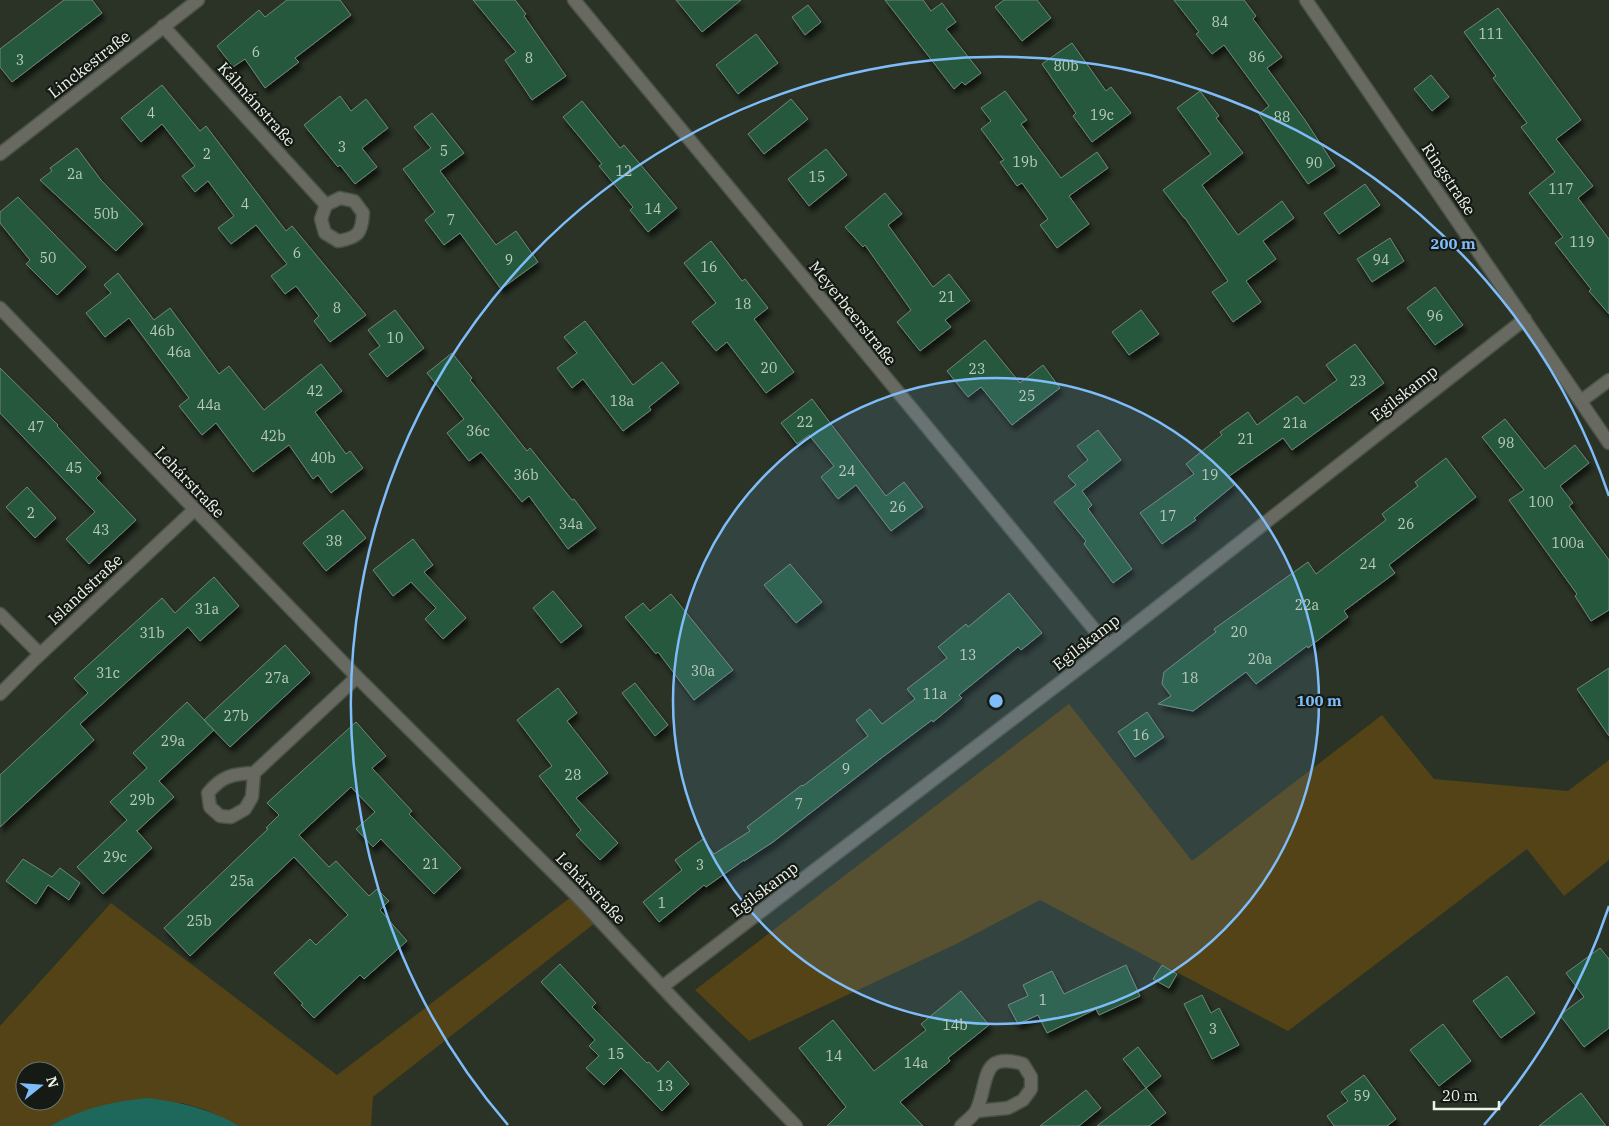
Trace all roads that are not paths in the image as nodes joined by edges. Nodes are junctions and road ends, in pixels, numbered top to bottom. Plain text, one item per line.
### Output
1 (198, 0) edge
2 (574, 0) edge
3 (1306, 0) edge
4 (164, 26) junction
5 (0, 154) edge
6 (326, 205) dead end
7 (0, 308) edge
8 (1525, 319) junction
9 (1609, 380) edge
10 (1581, 401) junction
11 (1609, 443) edge
12 (194, 510) junction
13 (0, 614) edge
14 (1108, 646) junction
15 (40, 654) junction
16 (357, 677) junction
17 (0, 694) edge
18 (254, 773) dead end
19 (662, 987) junction
20 (977, 1111) junction
21 (796, 1126) edge
22 (961, 1126) edge

1 - 4 street, Linckestraße
2 - 14 street, Meyerbeerstraße
3 - 8 street, Ringstraße
4 - 5 street, Linckestraße
4 - 6 street, Kálmánstraße
7 - 12 street, Lehárstraße
8 - 10 street, Ringstraße
8 - 14 street, Egilskamp
9 - 10 street
10 - 11 street, Ringstraße
12 - 15 street, Islandstraße
12 - 16 street, Lehárstraße
13 - 15 street
14 - 19 street, Egilskamp
15 - 17 street, Islandstraße
16 - 18 street
16 - 19 street, Lehárstraße
19 - 21 street, Lehárstraße
20 - 20 street
20 - 22 street

